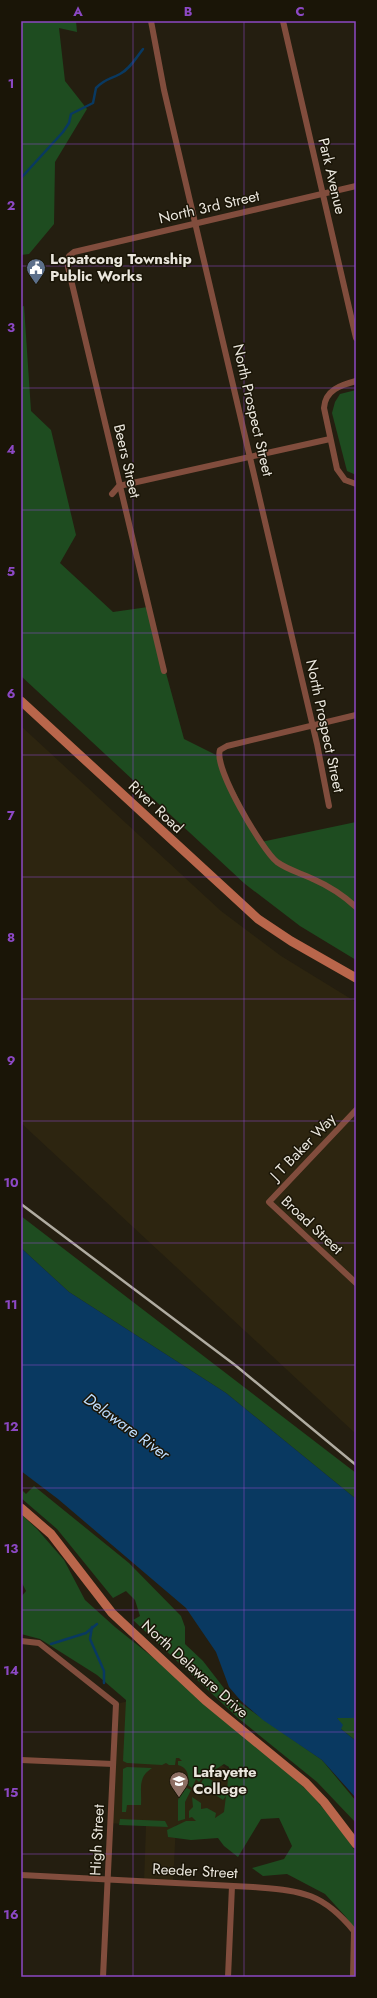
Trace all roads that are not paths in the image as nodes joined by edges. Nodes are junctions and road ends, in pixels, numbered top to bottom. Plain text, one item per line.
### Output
1 (150, 21) edge
2 (282, 21) edge
3 (356, 186) edge
4 (322, 194) junction
5 (196, 224) junction
6 (69, 256) joint
7 (356, 338) edge
8 (356, 381) edge
9 (330, 439) junction
10 (250, 458) junction
11 (356, 484) edge
12 (119, 486) junction
13 (112, 494) dead end
14 (164, 671) dead end
15 (21, 700) edge
16 (356, 715) edge
17 (312, 725) junction
18 (329, 806) dead end
19 (356, 908) edge
20 (356, 978) edge
21 (356, 1110) edge
22 (268, 1202) joint
23 (356, 1283) edge
24 (21, 1508) edge
25 (21, 1641) edge
26 (21, 1760) edge
27 (113, 1764) junction
28 (356, 1844) edge
29 (21, 1876) edge
30 (108, 1880) junction
31 (232, 1886) junction
32 (355, 1943) edge
33 (103, 1977) edge
34 (228, 1977) edge
35 (352, 1977) edge

1 - 5 street, North Prospect Street
2 - 4 street, Park Avenue
3 - 4 street, North 3rd Street
4 - 5 street, North 3rd Street
4 - 7 street, Park Avenue
5 - 6 street, North 3rd Street
5 - 10 street, North Prospect Street
6 - 12 street, Beers Street
8 - 9 street
9 - 10 street
9 - 11 street
10 - 12 street
10 - 17 street, North Prospect Street
12 - 13 street
12 - 14 street, Beers Street
15 - 20 main road, River Road
16 - 17 street
17 - 18 street, North Prospect Street
17 - 19 street
21 - 22 street, J T Baker Way
22 - 23 street, Broad Street
24 - 28 main road, North Delaware Drive
25 - 27 street, High Street
26 - 27 street
27 - 30 street, High Street
29 - 30 street, Reeder Street
30 - 31 street, Reeder Street
30 - 33 street, High Street
31 - 32 street, Reeder Street
31 - 34 street
32 - 35 street

